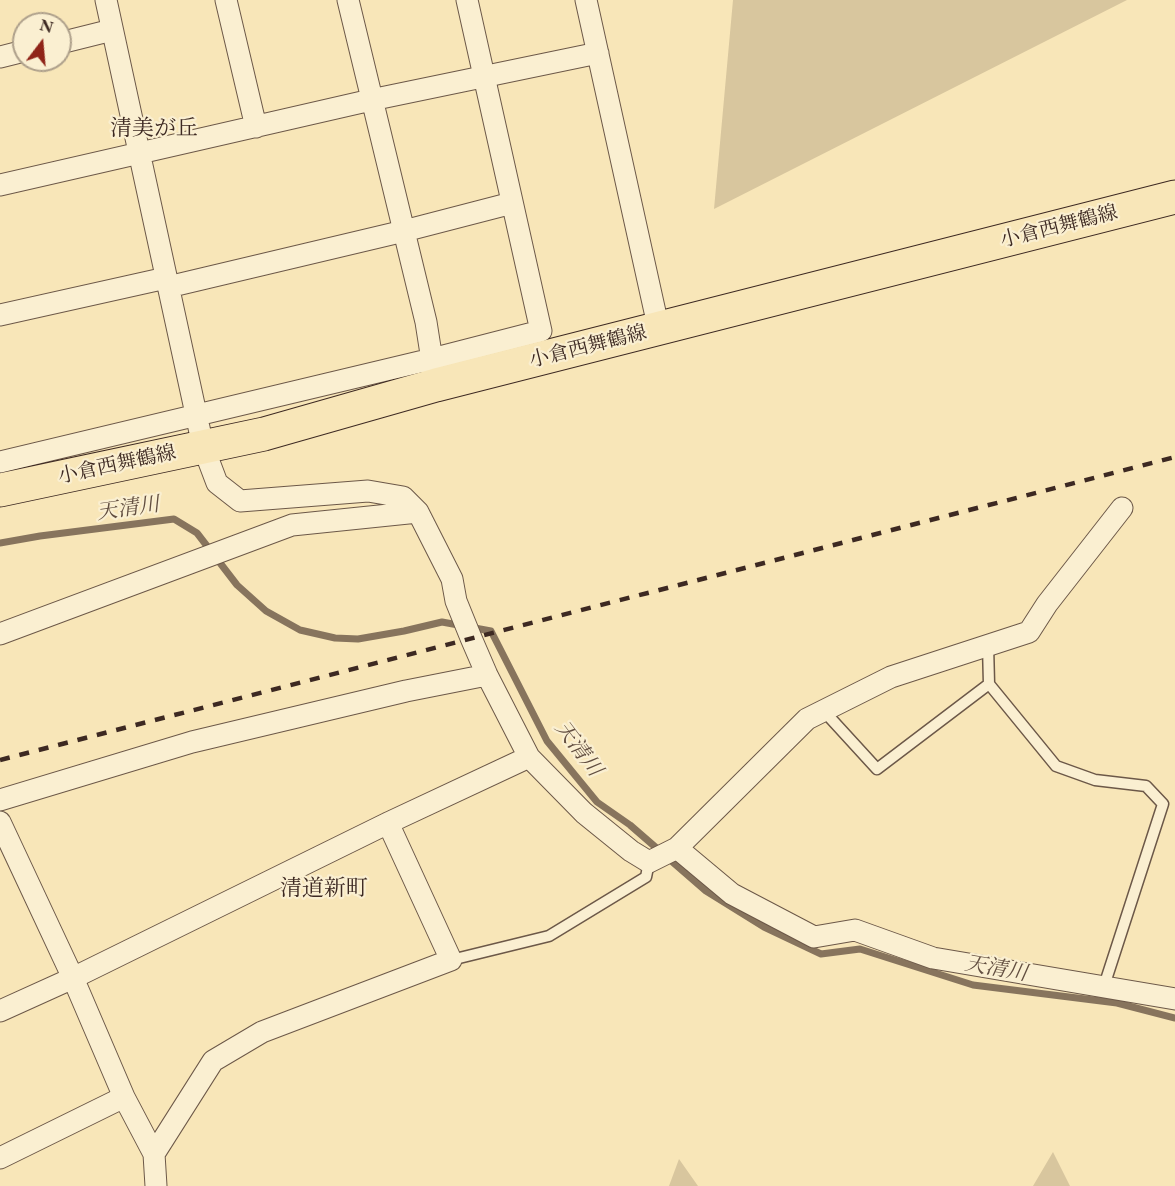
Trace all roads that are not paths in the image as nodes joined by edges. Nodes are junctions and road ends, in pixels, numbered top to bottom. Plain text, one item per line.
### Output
1 (106, 0) edge
2 (226, 0) edge
3 (348, 0) edge
4 (467, 0) edge
5 (586, 0) edge
6 (112, 30) junction
7 (72, 40) edge
8 (598, 53) junction
9 (483, 76) junction
10 (371, 100) junction
11 (256, 127) junction
12 (139, 154) junction
13 (0, 185) edge
14 (1175, 197) edge
15 (512, 203) junction
16 (404, 231) junction
17 (167, 283) junction
18 (0, 315) edge
19 (659, 330) junction
20 (434, 372) junction
21 (200, 431) junction
22 (0, 462) edge
23 (0, 490) edge
24 (1122, 508) dead end
25 (418, 512) junction
26 (0, 634) edge
27 (988, 645) junction
28 (488, 675) junction
29 (989, 684) junction
30 (823, 710) junction
31 (529, 757) junction
32 (0, 800) edge
33 (0, 822) edge
34 (388, 823) junction
35 (677, 848) junction
36 (6, 852) edge
37 (649, 862) junction
38 (451, 960) junction
39 (73, 978) junction
40 (1104, 986) junction
41 (1175, 999) edge
42 (0, 1011) edge
43 (124, 1097) junction
44 (154, 1154) junction
45 (0, 1158) edge
46 (156, 1186) edge

1 - 6 street
2 - 11 street
3 - 10 street
4 - 9 street
5 - 8 street
6 - 7 street
6 - 12 street
8 - 9 street
8 - 19 street
9 - 10 street
9 - 15 street
10 - 11 street
10 - 16 street
11 - 12 street
12 - 13 street
12 - 17 street
14 - 19 main road, 小倉西舞鶴線
15 - 16 street
15 - 20 street
16 - 17 street
16 - 20 street
17 - 18 street
17 - 21 street
19 - 20 main road, 小倉西舞鶴線
20 - 21 main road, 小倉西舞鶴線
21 - 22 street
21 - 23 main road, 小倉西舞鶴線
21 - 25 street
24 - 27 street
25 - 26 street
25 - 28 street
27 - 29 lane
27 - 30 street
28 - 31 street
28 - 32 street
29 - 30 lane
29 - 40 lane
30 - 35 street
31 - 34 street
31 - 37 street
33 - 36 street
34 - 38 street
34 - 39 street
35 - 37 street
35 - 40 street
36 - 39 street
37 - 38 lane
38 - 44 street
39 - 42 street
39 - 43 street
40 - 41 street
43 - 44 street
43 - 45 street
44 - 46 street

